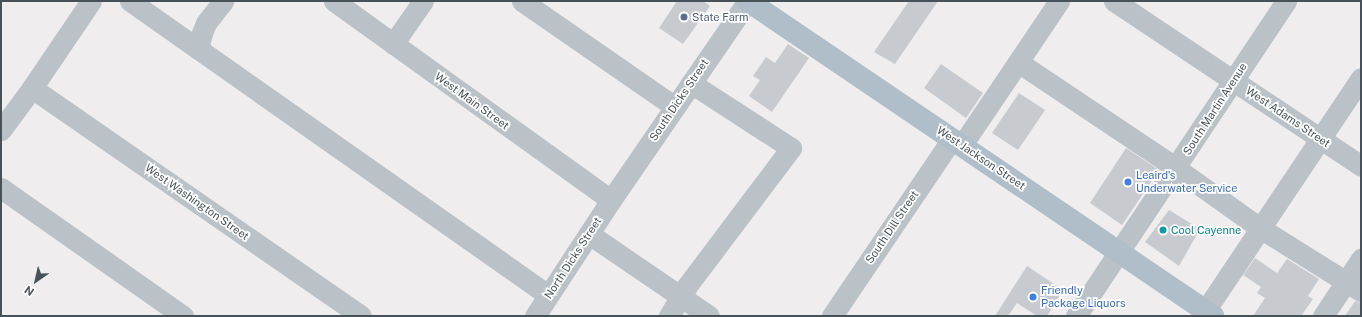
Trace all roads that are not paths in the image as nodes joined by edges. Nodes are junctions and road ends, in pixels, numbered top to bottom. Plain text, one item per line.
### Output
1 (91, 1) edge
2 (130, 1) edge
3 (223, 1) edge
4 (334, 1) edge
5 (423, 1) edge
6 (522, 1) edge
7 (748, 1) edge
8 (1059, 1) edge
9 (1114, 1) edge
10 (1286, 1) edge
11 (393, 44) junction
12 (198, 49) junction
13 (1018, 62) junction
14 (1361, 78) edge
15 (1234, 80) junction
16 (691, 83) junction
17 (32, 88) junction
18 (675, 107) junction
19 (1, 130) edge
20 (1320, 139) junction
21 (957, 142) junction
22 (1361, 166) edge
23 (1176, 168) junction
24 (1, 188) edge
25 (611, 200) junction
26 (1260, 228) junction
27 (589, 234) junction
28 (1118, 253) junction
29 (1361, 259) edge
30 (1353, 286) edge
31 (548, 295) junction
32 (681, 297) junction
33 (1210, 314) edge
34 (183, 316) edge
35 (361, 316) edge
36 (534, 316) edge
37 (670, 316) edge
38 (709, 316) edge
39 (832, 316) edge
40 (1076, 316) edge
41 (1322, 316) edge

1 - 17 street
2 - 12 street
3 - 12 street
4 - 11 street, West Main Street
5 - 11 street
6 - 18 street
7 - 16 street, South Dicks Street
7 - 21 main road, West Jackson Street
8 - 13 street, South Dill Street
9 - 15 street, West Adams Street
10 - 15 street, South Martin Avenue
11 - 25 street, West Main Street
12 - 31 street
13 - 21 street, South Dill Street
13 - 23 street
14 - 20 street
15 - 20 street, West Adams Street
15 - 23 street, South Martin Avenue
16 - 18 street, South Dicks Street
16 - 32 street
17 - 19 street
17 - 35 street, West Washington Street
18 - 25 street, South Dicks Street
20 - 22 street, West Adams Street
20 - 26 street
21 - 28 main road, West Jackson Street
21 - 39 street, South Dill Street
23 - 26 street
23 - 28 street, South Martin Avenue
24 - 34 street
25 - 27 street, North Dicks Street
26 - 30 street
26 - 33 street
27 - 31 street, North Dicks Street
27 - 32 street
28 - 33 main road, West Jackson Street
28 - 40 street, South Martin Avenue
29 - 30 street
30 - 41 street
31 - 36 street, North Dicks Street
32 - 37 street
32 - 38 street

